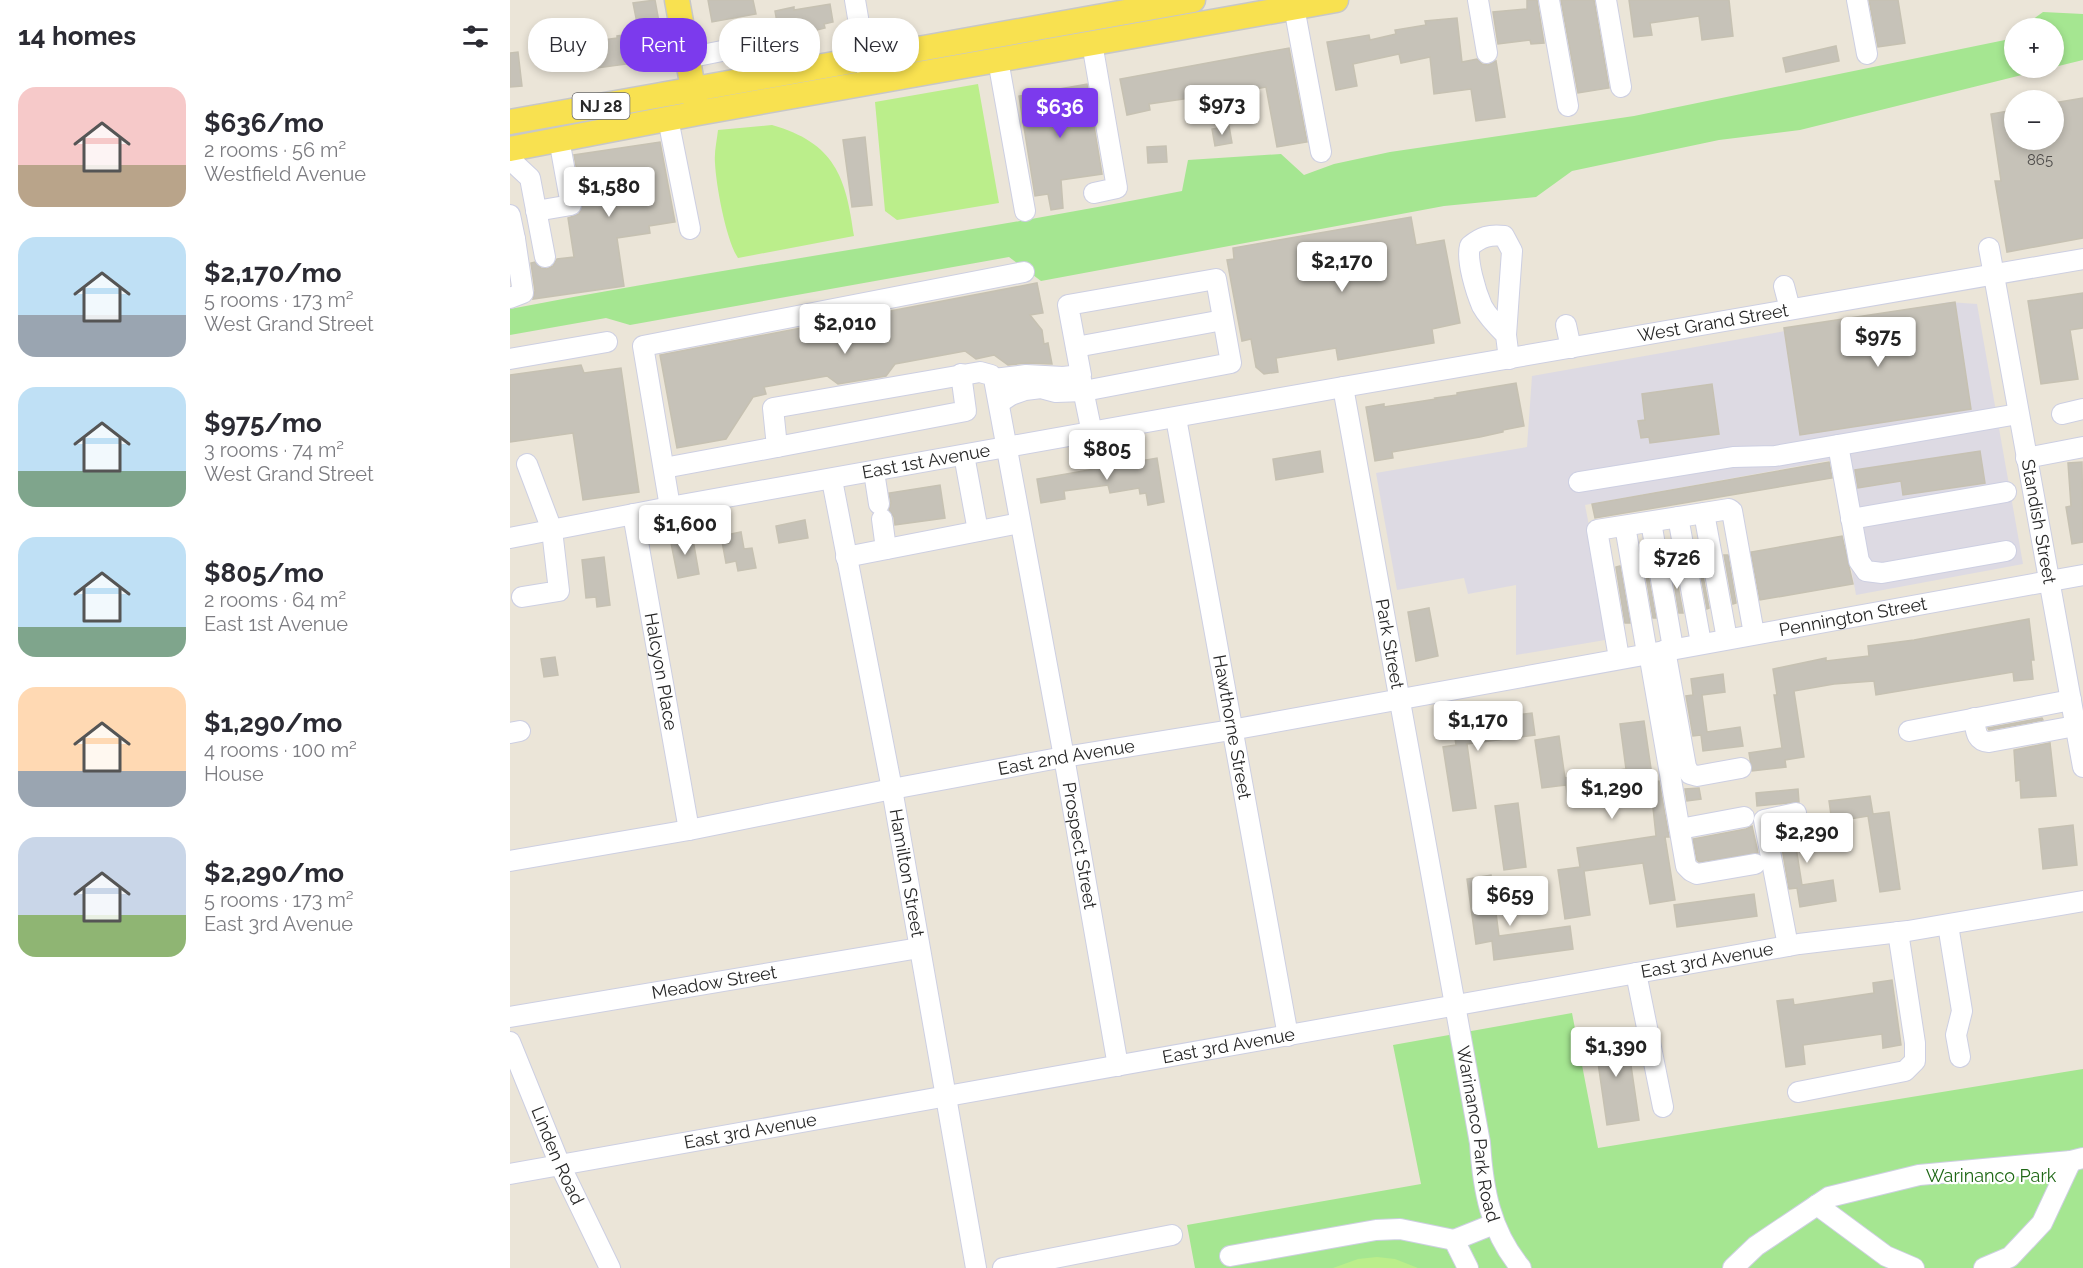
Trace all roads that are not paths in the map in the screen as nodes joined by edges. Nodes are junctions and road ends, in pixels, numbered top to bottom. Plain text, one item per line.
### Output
1 (677, 0) edge
2 (855, 0) edge
3 (1193, 0) edge
4 (1336, 0) edge
5 (1478, 0) edge
6 (1549, 0) edge
7 (1606, 0) edge
8 (1857, 0) edge
9 (1166, 2) edge
10 (1294, 8) junction
11 (680, 18) edge
12 (858, 18) edge
13 (1171, 29) junction
14 (1092, 43) junction
15 (919, 48) edge
16 (1487, 52) dead end
17 (707, 54) edge
18 (1867, 54) dead end
19 (998, 60) junction
20 (832, 64) edge
21 (690, 72) edge
22 (868, 72) edge
23 (768, 76) junction
24 (870, 82) junction
25 (1621, 87) dead end
26 (693, 89) junction
27 (1568, 106) dead end
28 (698, 113) junction
29 (668, 119) junction
30 (510, 122) edge
31 (560, 139) junction
32 (511, 148) edge
33 (1321, 152) dead end
34 (1094, 193) dead end
35 (536, 211) junction
36 (1025, 211) dead end
37 (510, 215) edge
38 (690, 229) dead end
39 (512, 240) edge
40 (1989, 248) dead end
41 (545, 257) dead end
42 (2083, 262) edge
43 (1024, 272) dead end
44 (1994, 274) junction
45 (1784, 286) dead end
46 (510, 298) edge
47 (1790, 309) junction
48 (1223, 320) junction
49 (1566, 325) dead end
50 (1506, 335) junction
51 (607, 342) dead end
52 (1076, 348) junction
53 (1571, 348) junction
54 (510, 359) edge
55 (1509, 359) junction
56 (961, 374) junction
57 (994, 379) junction
58 (1082, 383) junction
59 (1343, 387) junction
60 (999, 404) junction
61 (2083, 409) edge
62 (2018, 414) junction
63 (2062, 414) dead end
64 (1176, 418) junction
65 (1092, 433) junction
66 (1838, 445) junction
67 (777, 447) junction
68 (1007, 447) junction
69 (2083, 447) edge
70 (964, 455) junction
71 (2026, 458) junction
72 (527, 464) dead end
73 (664, 468) junction
74 (874, 472) junction
75 (832, 480) junction
76 (1580, 482) dead end
77 (2006, 492) dead end
78 (670, 507) junction
79 (1704, 513) junction
80 (633, 514) junction
81 (1678, 517) junction
82 (1851, 519) junction
83 (1651, 522) junction
84 (1020, 523) junction
85 (1624, 526) junction
86 (552, 530) junction
87 (978, 531) junction
88 (510, 538) edge
89 (886, 549) junction
90 (2006, 551) dead end
91 (846, 556) junction
92 (2083, 575) edge
93 (2049, 580) junction
94 (522, 597) dead end
95 (1754, 634) junction
96 (1727, 639) junction
97 (1701, 643) junction
98 (1659, 651) junction
99 (1621, 658) junction
100 (1400, 698) junction
101 (2071, 700) junction
102 (1974, 718) junction
103 (2075, 726) junction
104 (1231, 730) junction
105 (1909, 731) dead end
106 (1064, 757) junction
107 (2083, 767) edge
108 (1741, 768) dead end
109 (892, 789) junction
110 (1796, 813) dead end
111 (1744, 817) dead end
112 (1680, 829) junction
113 (689, 830) junction
114 (510, 861) edge
115 (1755, 864) dead end
116 (2083, 901) edge
117 (1949, 925) junction
118 (1898, 932) junction
119 (1788, 946) junction
120 (920, 948) junction
121 (1636, 974) junction
122 (1455, 1006) junction
123 (510, 1017) edge
124 (1288, 1036) junction
125 (510, 1042) edge
126 (1960, 1057) dead end
127 (1118, 1066) junction
128 (1798, 1092) dead end
129 (945, 1097) junction
130 (1663, 1107) dead end
131 (2077, 1159) edge
132 (560, 1165) junction
133 (510, 1174) edge
134 (1817, 1205) junction
135 (1494, 1224) junction
136 (1172, 1235) dead end
137 (1454, 1240) junction
138 (1230, 1256) dead end
139 (610, 1268) edge
140 (976, 1268) edge
141 (1003, 1268) edge
142 (1468, 1268) edge
143 (1521, 1268) edge
144 (1733, 1268) edge
145 (1914, 1268) edge
146 (1984, 1268) edge

1 - 11 main road
2 - 12 street
3 - 9 main road, NJ 28
4 - 10 main road, NJ 28
5 - 16 street
6 - 27 street
7 - 25 street
8 - 18 street
9 - 13 street
9 - 15 main road, NJ 28
10 - 13 main road, NJ 28
10 - 33 street
13 - 14 main road, NJ 28
14 - 19 main road, NJ 28
14 - 34 street
17 - 23 street
19 - 24 main road, NJ 28
19 - 36 street
20 - 23 main road, NJ 28
21 - 26 main road
22 - 24 street
23 - 26 main road, NJ 28
24 - 28 main road, NJ 28
26 - 28 main road
26 - 30 main road, NJ 28
28 - 29 main road, NJ 28
29 - 31 main road, NJ 28
29 - 38 street
31 - 32 main road, NJ 28
31 - 35 street
32 - 35 street
35 - 41 street
37 - 39 street
39 - 46 street
40 - 44 street, Standish Street
42 - 44 street, West Grand Street
43 - 73 street
44 - 47 street, West Grand Street
44 - 62 street, Standish Street
45 - 47 street
47 - 53 street, West Grand Street
48 - 52 street
48 - 52 street
48 - 58 street
49 - 53 street
50 - 50 street
50 - 55 street
51 - 54 street
52 - 58 street
53 - 55 street, West Grand Street
55 - 59 street, West Grand Street
56 - 57 street
56 - 67 street
56 - 67 street
57 - 58 street
57 - 60 street, Prospect Street
58 - 60 street
58 - 65 street
59 - 64 street, East 1st Avenue
59 - 100 street, Park Street
60 - 68 street, Prospect Street
61 - 63 street
62 - 66 street
62 - 71 street, Standish Street
64 - 65 street, East 1st Avenue
64 - 104 street, Hawthorne Street
65 - 68 street, East 1st Avenue
66 - 76 street
66 - 82 street
67 - 73 street
68 - 70 street, East 1st Avenue
68 - 84 street, Prospect Street
69 - 71 street
70 - 74 street, East 1st Avenue
70 - 87 street
71 - 93 street, Standish Street
72 - 86 street
73 - 78 street
74 - 75 street, East 1st Avenue
74 - 89 street
75 - 78 street, East 1st Avenue
75 - 91 street, Hamilton Street
77 - 82 street
78 - 80 street, East 1st Avenue
79 - 81 street
79 - 95 street
79 - 96 street
80 - 86 street, East 1st Avenue
80 - 113 street, Halcyon Place
81 - 83 street
81 - 97 street
82 - 90 street
83 - 85 street
83 - 98 street
84 - 87 street
84 - 106 street, Prospect Street
85 - 98 street
85 - 99 street
86 - 88 street, East 1st Avenue
86 - 94 street
87 - 89 street
89 - 91 street
91 - 109 street, Hamilton Street
92 - 93 street, Pennington Street
93 - 95 street, Pennington Street
93 - 101 street, Standish Street
95 - 96 street, Pennington Street
96 - 97 street, Pennington Street
97 - 98 street, Pennington Street
98 - 99 street, Pennington Street
98 - 108 street
98 - 112 street
99 - 100 street, East 2nd Avenue
100 - 104 street, East 2nd Avenue
100 - 122 street, Park Street
101 - 102 street
101 - 103 street, Standish Street
102 - 103 street
102 - 105 street
103 - 107 street, Standish Street
104 - 106 street, East 2nd Avenue
104 - 124 street, Hawthorne Street
106 - 109 street, East 2nd Avenue
106 - 127 street, Prospect Street
109 - 113 street, East 2nd Avenue
109 - 120 street, Hamilton Street
110 - 119 street
111 - 112 street
112 - 115 street
113 - 114 street, East 2nd Avenue
116 - 117 street, East 3rd Avenue
117 - 118 street, East 3rd Avenue
117 - 126 street
118 - 119 street, East 3rd Avenue
118 - 128 street
119 - 121 street, East 3rd Avenue
120 - 123 street, Meadow Street
120 - 129 street, Hamilton Street
121 - 122 street, East 3rd Avenue
121 - 130 street
122 - 124 street, East 3rd Avenue
122 - 135 street, Warinanco Park Road
124 - 127 street, East 3rd Avenue
125 - 132 street, Linden Road
127 - 129 street, East 3rd Avenue
129 - 132 street, East 3rd Avenue
129 - 140 street, Hamilton Street
131 - 134 street
131 - 146 street
132 - 133 street, East 3rd Avenue
132 - 139 street, Linden Road
134 - 144 street
134 - 145 street
135 - 137 street, Warinanco Park Road
135 - 143 street
136 - 141 street
137 - 138 street
137 - 142 street

